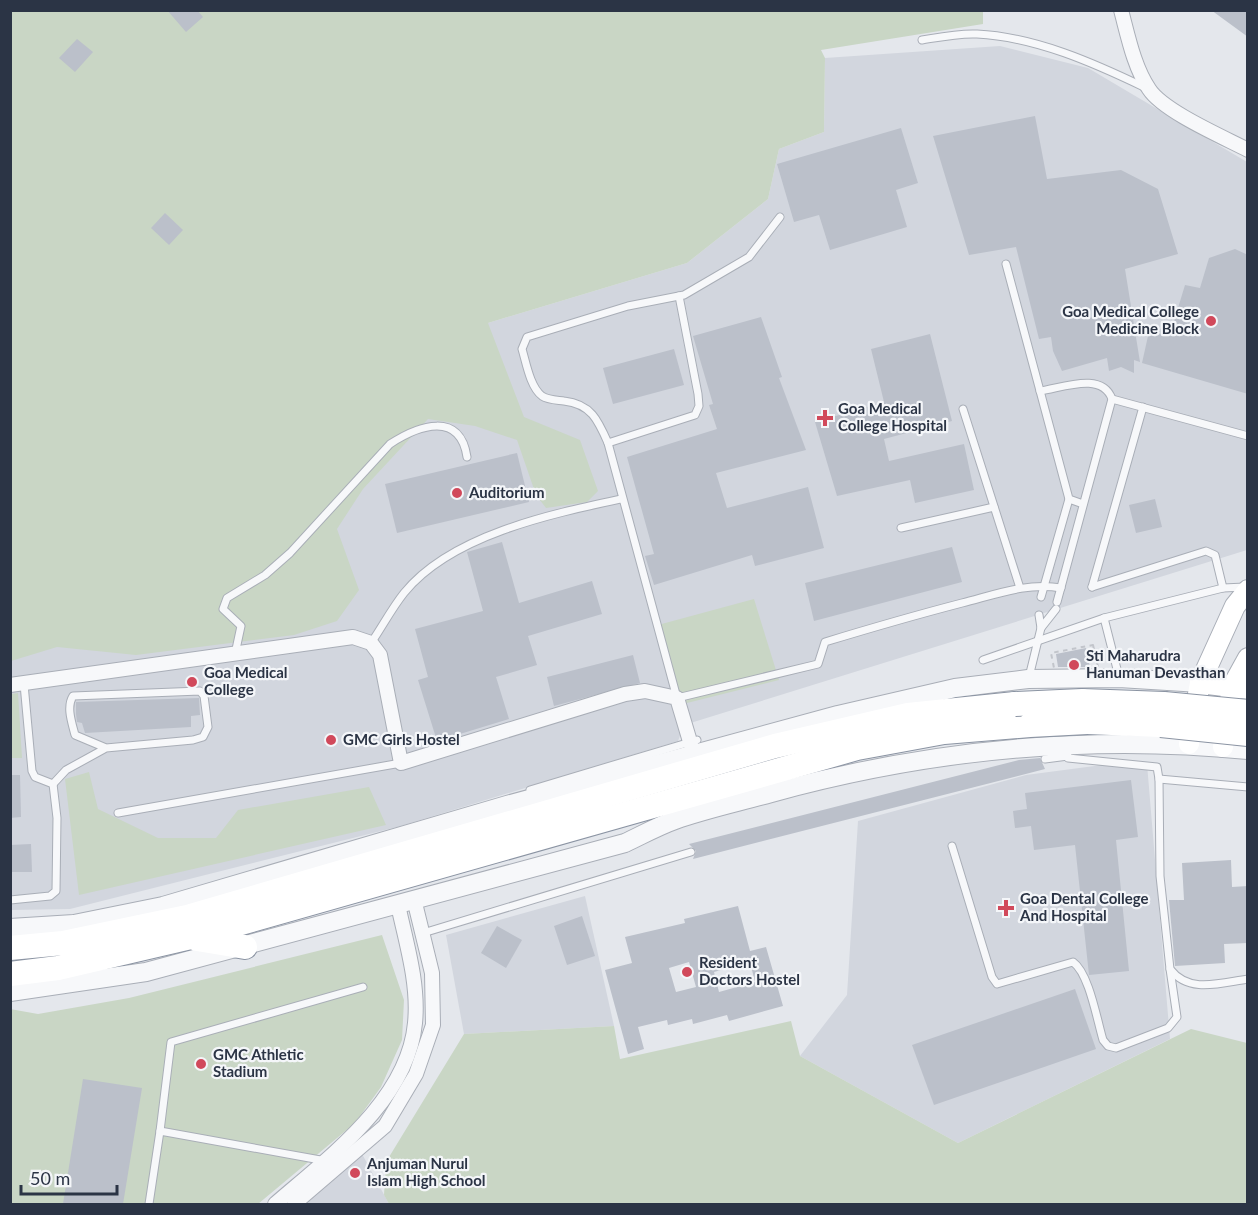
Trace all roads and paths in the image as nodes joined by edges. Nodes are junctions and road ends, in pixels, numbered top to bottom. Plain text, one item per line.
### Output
1 (1121, 10) edge
2 (922, 40) dead end
3 (1149, 89) junction
4 (1248, 150) edge
5 (780, 217) dead end
6 (1006, 264) dead end
7 (679, 296) junction
8 (1040, 391) junction
9 (1112, 399) junction
10 (1143, 407) junction
11 (963, 409) dead end
12 (1248, 436) edge
13 (608, 443) junction
14 (467, 457) dead end
15 (1069, 499) junction
16 (621, 500) junction
17 (1083, 504) junction
18 (994, 507) junction
19 (901, 528) dead end
20 (1044, 585) junction
21 (1020, 588) junction
22 (1061, 588) junction
23 (1223, 588) junction
24 (1248, 589) edge
25 (1041, 597) dead end
26 (1039, 615) dead end
27 (1104, 618) junction
28 (1041, 628) junction
29 (1039, 640) junction
30 (371, 643) junction
31 (235, 654) junction
32 (1248, 658) edge
33 (1096, 659) junction
34 (983, 660) dead end
35 (1089, 660) dead end
36 (1119, 678) junction
37 (1028, 680) junction
38 (1200, 683) junction
39 (17, 684) edge
40 (1240, 688) edge
41 (677, 698) junction
42 (1085, 711) junction
43 (1248, 712) edge
44 (1163, 715) junction
45 (1248, 734) edge
46 (1189, 744) junction
47 (693, 746) junction
48 (1223, 747) junction
49 (106, 748) junction
50 (1248, 750) edge
51 (1067, 751) junction
52 (1045, 759) dead end
53 (401, 763) junction
54 (1159, 779) junction
55 (53, 784) junction
56 (1248, 787) edge
57 (118, 813) dead end
58 (952, 846) dead end
59 (691, 852) dead end
60 (233, 887) junction
61 (10, 900) edge
62 (406, 902) junction
63 (189, 927) junction
64 (10, 928) edge
65 (423, 933) junction
66 (245, 947) junction
67 (10, 948) edge
68 (1170, 969) junction
69 (10, 974) edge
70 (1248, 979) edge
71 (363, 987) dead end
72 (10, 992) edge
73 (160, 1131) junction
74 (325, 1161) junction
75 (340, 1164) junction
76 (149, 1204) edge
77 (275, 1204) edge
78 (294, 1204) edge

1 - 3 street
2 - 3 lane
3 - 4 street
5 - 7 lane
6 - 8 lane
7 - 13 lane
7 - 13 lane
8 - 9 lane
8 - 15 lane
9 - 10 lane
9 - 17 lane
10 - 12 lane
10 - 23 lane
11 - 18 lane
13 - 16 lane
14 - 31 lane
15 - 17 lane
15 - 20 lane
16 - 30 lane
16 - 41 lane
17 - 22 lane
18 - 19 lane
18 - 21 lane
20 - 21 lane
20 - 22 lane
20 - 25 lane
21 - 41 lane
22 - 28 lane
23 - 24 lane
23 - 27 lane
24 - 38 main road
26 - 28 lane
27 - 29 lane
27 - 36 lane
28 - 29 lane
29 - 34 lane
29 - 37 lane
30 - 31 street
30 - 53 street
31 - 39 street
32 - 40 main road
33 - 33 path
33 - 35 path
36 - 37 street
36 - 38 street
37 - 47 street
38 - 40 main road
38 - 46 main road
39 - 55 lane
40 - 48 main road
41 - 47 street
41 - 53 street
42 - 44 highway
42 - 63 highway, bridge
42 - 63 highway, bridge
43 - 44 highway, bridge
44 - 45 highway, bridge
46 - 48 street
46 - 51 street
47 - 60 street
48 - 50 street
49 - 49 lane
49 - 55 lane
51 - 52 lane
51 - 54 lane
51 - 62 street
53 - 57 lane
54 - 56 lane
54 - 68 lane
55 - 61 lane
58 - 68 lane
59 - 65 lane
60 - 63 highway
60 - 64 street
62 - 65 street
62 - 66 street
62 - 74 street
63 - 66 highway
63 - 67 highway
63 - 69 highway
65 - 75 street
66 - 72 street
68 - 70 lane
71 - 73 lane
73 - 74 lane
73 - 76 lane
74 - 75 lane
74 - 77 street
75 - 78 street

